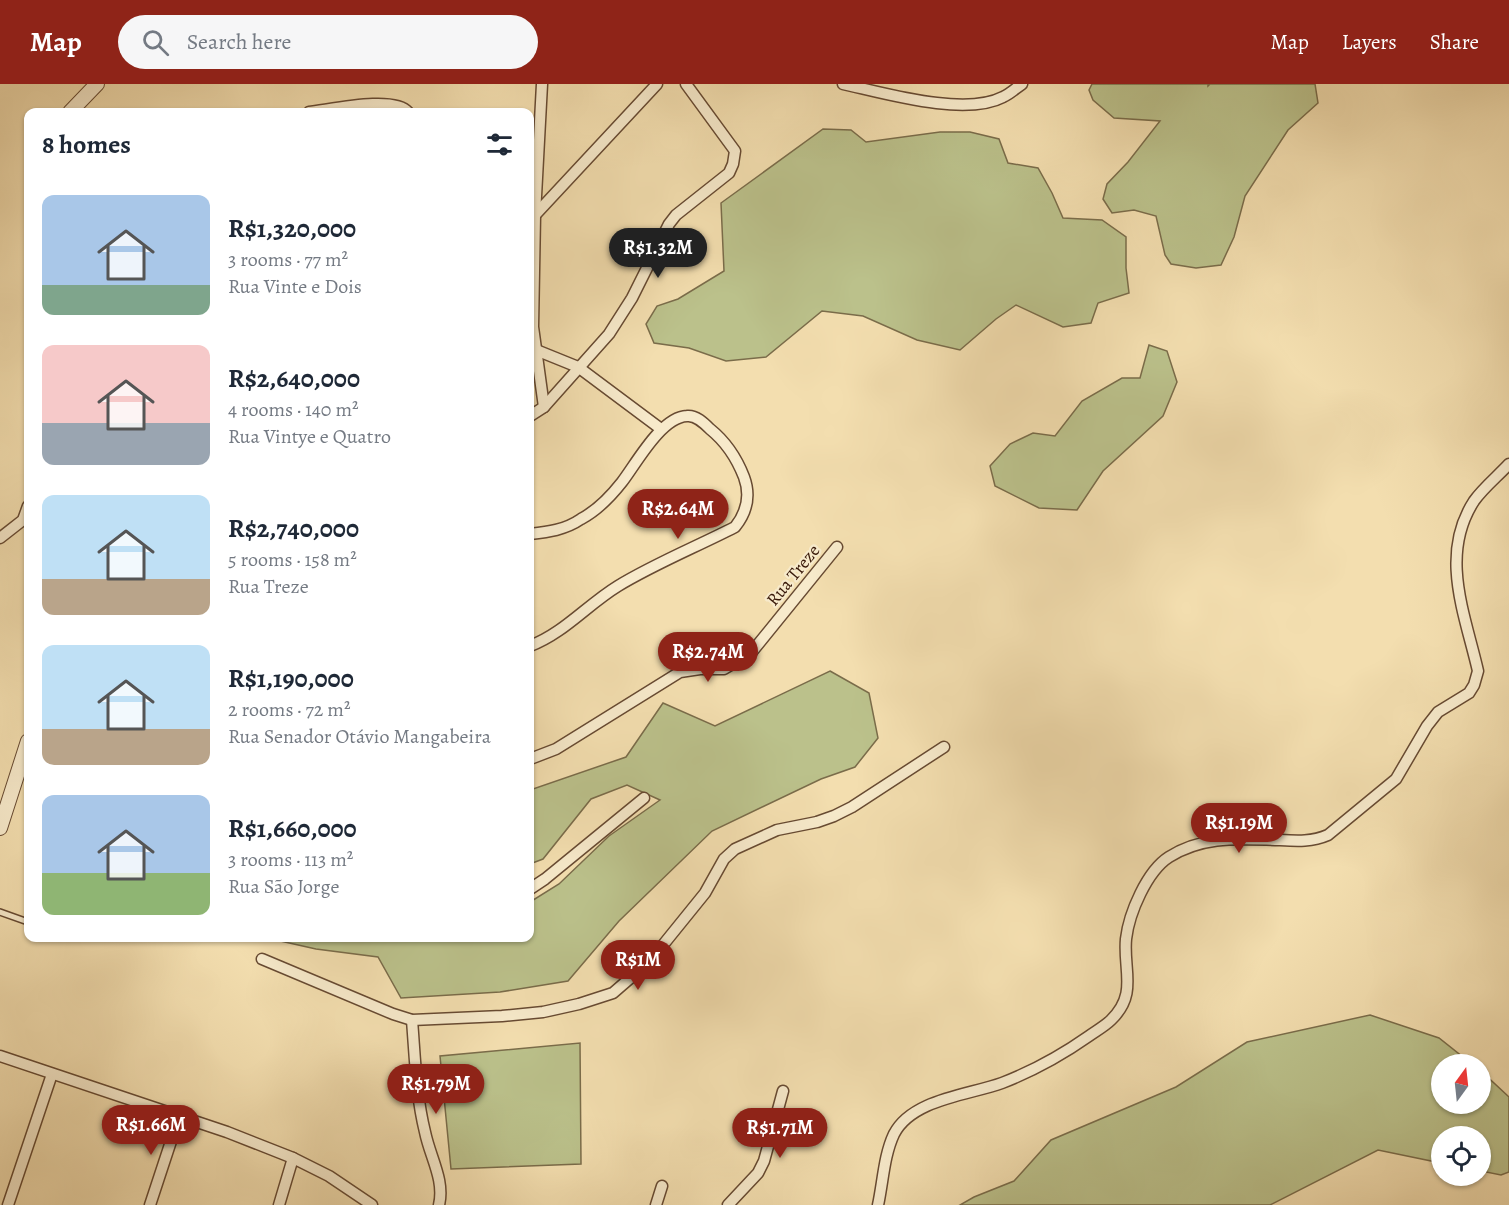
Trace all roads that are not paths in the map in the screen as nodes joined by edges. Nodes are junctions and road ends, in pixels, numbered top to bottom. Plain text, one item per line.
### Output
1 (97, 84) edge
2 (542, 84) edge
3 (657, 84) edge
4 (686, 84) edge
5 (843, 84) edge
6 (1022, 84) edge
7 (74, 108) edge
8 (344, 108) edge
9 (404, 108) edge
10 (535, 215) junction
11 (534, 278) edge
12 (534, 335) edge
13 (536, 350) junction
14 (578, 367) junction
15 (544, 407) junction
16 (534, 413) edge
17 (661, 429) junction
18 (1509, 464) edge
19 (24, 515) edge
20 (534, 533) edge
21 (0, 538) edge
22 (837, 547) dead end
23 (534, 644) edge
24 (944, 747) dead end
25 (24, 753) edge
26 (534, 757) edge
27 (644, 798) dead end
28 (0, 828) edge
29 (534, 887) edge
30 (0, 912) edge
31 (24, 921) edge
32 (262, 959) dead end
33 (412, 1020) junction
34 (0, 1056) edge
35 (52, 1074) junction
36 (783, 1091) dead end
37 (179, 1117) junction
38 (293, 1158) junction
39 (662, 1186) dead end
40 (8, 1205) edge
41 (150, 1205) edge
42 (279, 1205) edge
43 (372, 1205) edge
44 (439, 1205) edge
45 (656, 1205) edge
46 (728, 1205) edge
47 (878, 1205) edge

1 - 7 street
2 - 10 street
3 - 10 street
4 - 14 street
5 - 6 street
8 - 9 street
10 - 11 street
12 - 13 street
13 - 14 street
13 - 15 street
14 - 15 street
14 - 17 street
15 - 16 street
17 - 20 street
17 - 23 street
18 - 47 street
19 - 21 street
22 - 26 street, Rua Treze
24 - 33 street
25 - 28 street
27 - 29 street
30 - 31 lane
32 - 33 street
33 - 44 street
34 - 35 street
35 - 37 street
35 - 40 street
36 - 46 street
37 - 38 street
37 - 41 street
38 - 42 street
38 - 43 street
39 - 45 street

